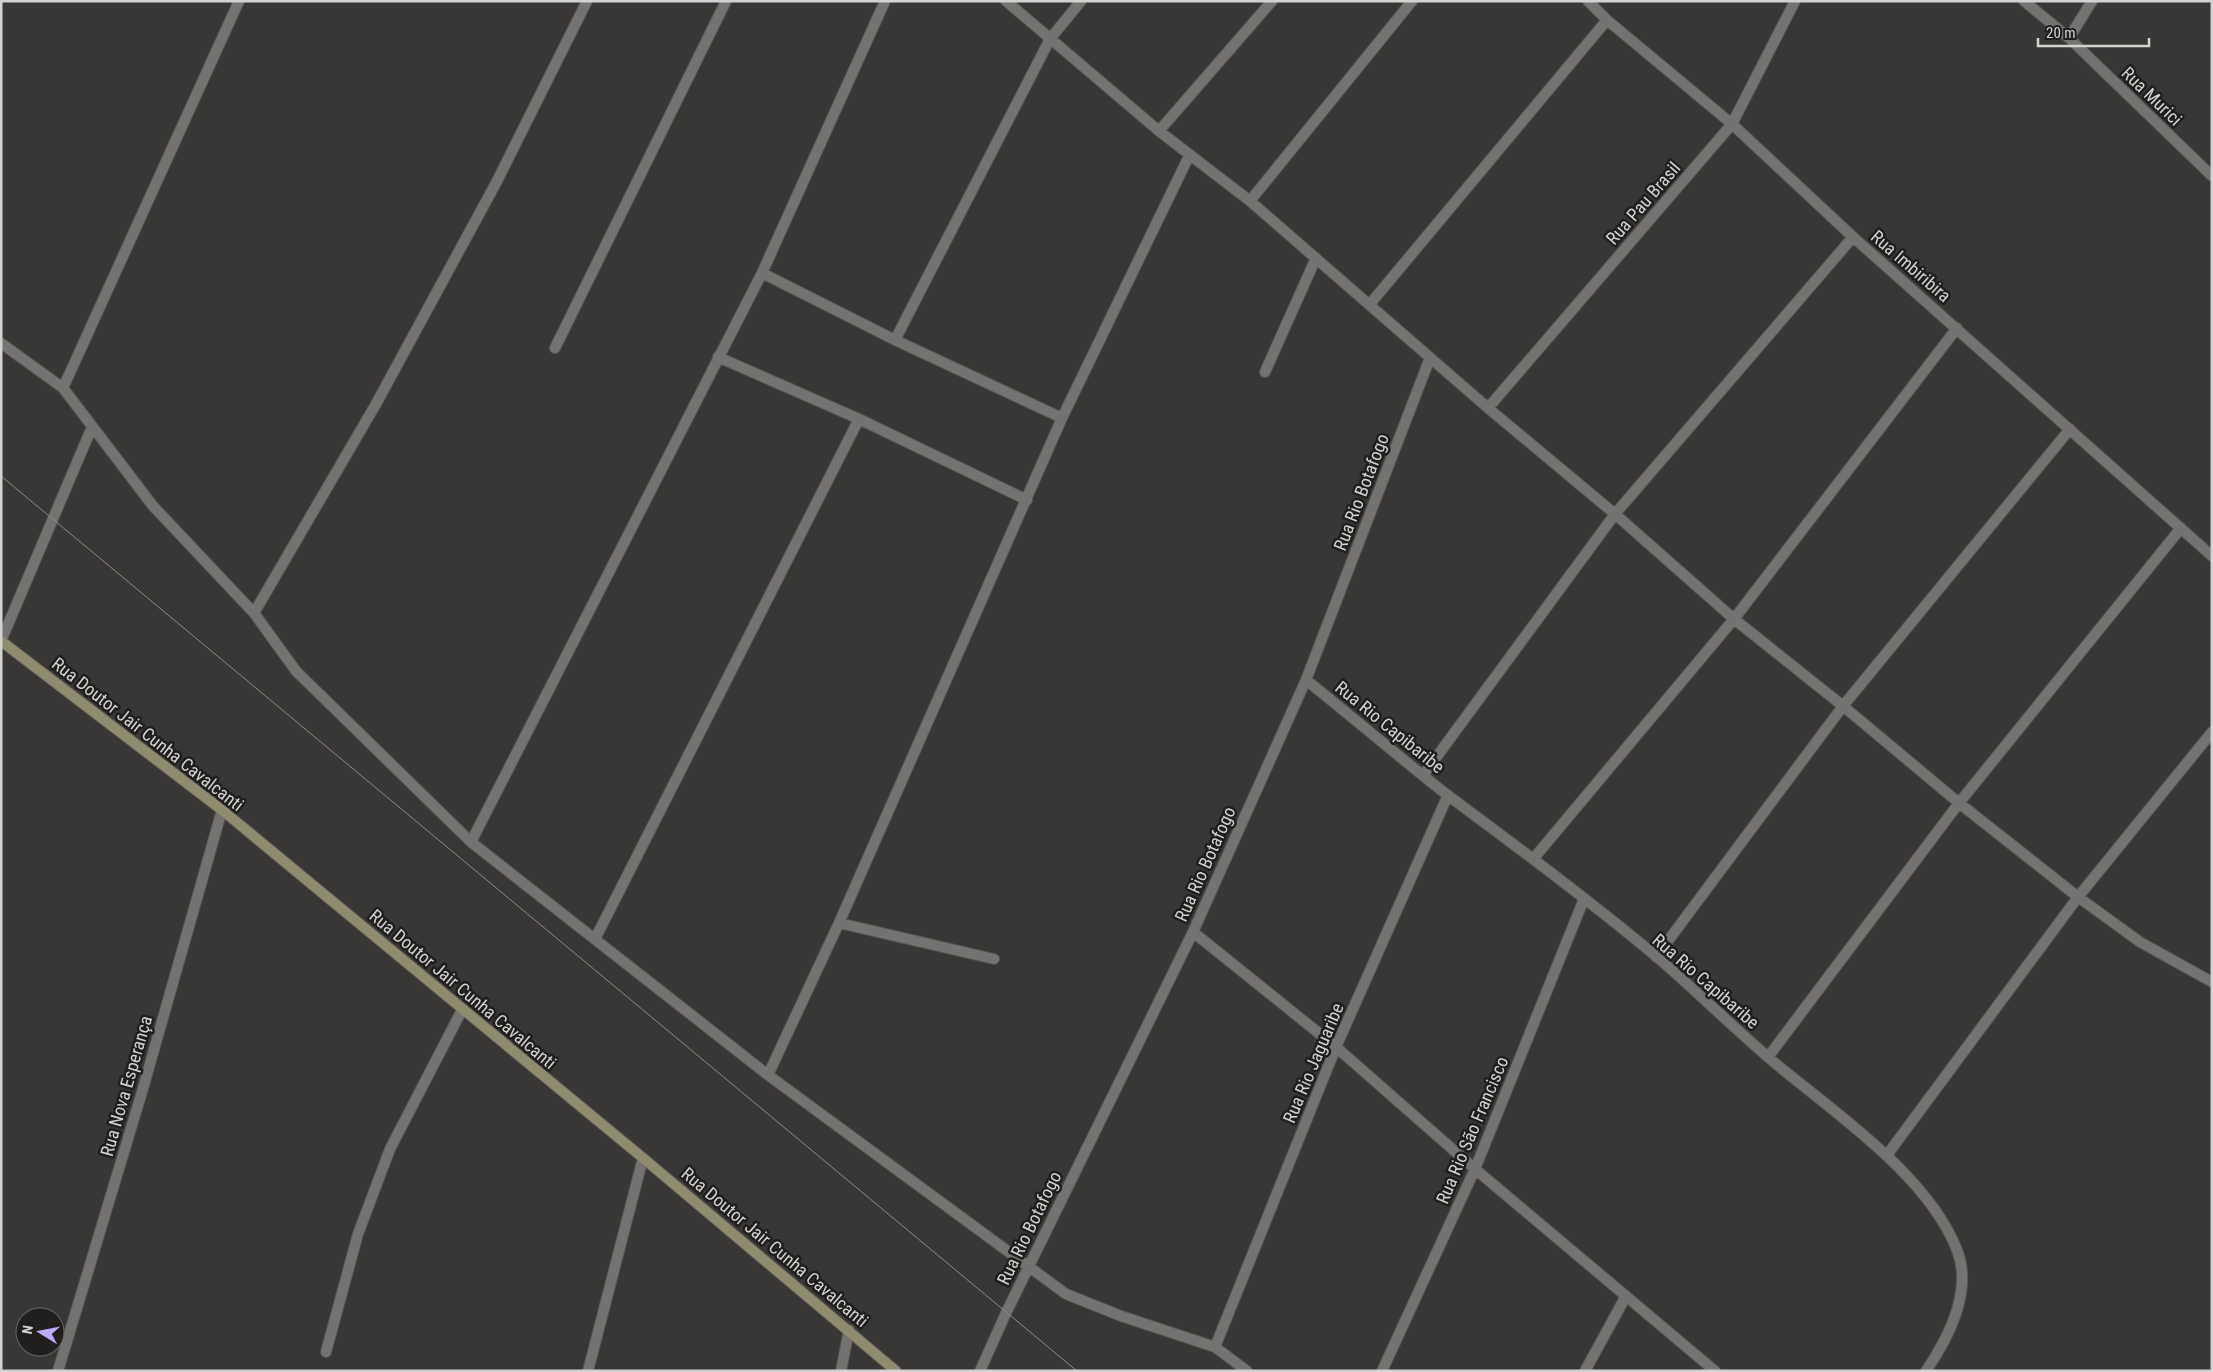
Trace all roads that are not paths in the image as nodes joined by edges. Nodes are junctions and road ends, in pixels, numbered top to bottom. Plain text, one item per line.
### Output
1 (240, 1) edge
2 (586, 1) edge
3 (726, 1) edge
4 (885, 1) edge
5 (1006, 1) edge
6 (1081, 1) edge
7 (1272, 1) edge
8 (1412, 1) edge
9 (1588, 1) edge
10 (1795, 1) edge
11 (2024, 1) edge
12 (2092, 1) edge
13 (1607, 20) junction
14 (1050, 38) junction
15 (2069, 38) junction
16 (1732, 124) junction
17 (1159, 131) junction
18 (1189, 156) junction
19 (2212, 176) edge
20 (1250, 201) junction
21 (1853, 237) junction
22 (1316, 258) junction
23 (762, 273) junction
24 (1370, 304) junction
25 (1957, 328) junction
26 (895, 340) junction
27 (1, 343) edge
28 (555, 348) dead end
29 (718, 357) junction
30 (1430, 358) junction
31 (1265, 372) dead end
32 (63, 388) junction
33 (1488, 408) junction
34 (1062, 418) junction
35 (858, 419) junction
36 (92, 427) junction
37 (2070, 429) junction
38 (1027, 500) junction
39 (1615, 514) junction
40 (2182, 528) junction
41 (2212, 556) edge
42 (254, 613) junction
43 (1734, 619) junction
44 (1, 641) edge
45 (1306, 680) junction
46 (1843, 706) junction
47 (2212, 732) edge
48 (1424, 774) junction
49 (1448, 795) junction
50 (1959, 803) junction
51 (222, 810) junction
52 (471, 842) junction
53 (1534, 858) junction
54 (2078, 897) junction
55 (1584, 899) junction
56 (839, 923) junction
57 (1193, 932) junction
58 (595, 939) junction
59 (1656, 957) junction
60 (994, 959) dead end
61 (2212, 982) edge
62 (462, 1010) junction
63 (1336, 1047) junction
64 (1768, 1057) junction
65 (768, 1075) junction
66 (1887, 1155) junction
67 (644, 1158) junction
68 (1475, 1170) junction
69 (1028, 1268) junction
70 (1626, 1296) junction
71 (849, 1330) junction
72 (1215, 1348) junction
73 (326, 1352) dead end
74 (58, 1371) edge
75 (588, 1371) edge
76 (841, 1371) edge
77 (896, 1371) edge
78 (980, 1371) edge
79 (1247, 1371) edge
80 (1382, 1371) edge
81 (1585, 1371) edge
82 (1714, 1371) edge
83 (1926, 1371) edge

1 - 32 street
2 - 42 street
3 - 28 street
4 - 23 street
5 - 14 street
6 - 14 street
7 - 17 street
8 - 20 street
9 - 13 street, Rua Imbiribira
10 - 16 street, Rua Pau Brasil
11 - 15 street, Rua Murici
12 - 15 street
13 - 16 street, Rua Imbiribira
13 - 24 street
14 - 17 street
14 - 26 street
15 - 19 street, Rua Murici
16 - 21 street, Rua Imbiribira
16 - 33 street, Rua Pau Brasil
17 - 18 street
18 - 20 street
18 - 34 street
20 - 22 street
21 - 25 street, Rua Imbiribira
21 - 39 street
22 - 24 street
22 - 31 street
23 - 26 street
23 - 29 street
24 - 30 street
25 - 37 street, Rua Imbiribira
25 - 43 street
26 - 34 street
27 - 32 street
29 - 35 street
29 - 52 street
30 - 33 street
30 - 45 street, Rua Rio Botafogo
32 - 36 street
33 - 39 street
34 - 38 street
35 - 38 street
35 - 58 street
36 - 42 street
36 - 44 street
37 - 40 street, Rua Imbiribira
37 - 46 street
38 - 56 street
39 - 43 street
39 - 48 street
40 - 41 street, Rua Imbiribira
40 - 50 street
42 - 52 street
43 - 46 street
43 - 53 street
44 - 51 street, Rua Doutor Jair Cunha Cavalcanti
45 - 48 street, Rua Rio Capibaribe
45 - 57 street, Rua Rio Botafogo
46 - 50 street
46 - 59 street
47 - 54 street
48 - 49 street, Rua Rio Capibaribe
49 - 53 street, Rua Rio Capibaribe
49 - 63 street, Rua Rio Jaguaribe
50 - 54 street
50 - 64 street
51 - 62 street, Rua Doutor Jair Cunha Cavalcanti
51 - 74 street, Rua Nova Esperança
52 - 58 street
53 - 55 street, Rua Rio Capibaribe
54 - 61 street
54 - 66 street
55 - 59 street, Rua Rio Capibaribe
55 - 68 street, Rua Rio São Francisco
56 - 60 street
56 - 65 street
57 - 63 street
57 - 69 street, Rua Rio Botafogo
58 - 65 street
59 - 64 street, Rua Rio Capibaribe
62 - 67 street, Rua Doutor Jair Cunha Cavalcanti
62 - 73 street
63 - 68 street
63 - 72 street, Rua Rio Jaguaribe
64 - 66 street, Rua Rio Capibaribe
65 - 69 street
66 - 83 street, Rua Rio Capibaribe
67 - 71 street, Rua Doutor Jair Cunha Cavalcanti
67 - 75 street
68 - 70 street
68 - 80 street, Rua Rio São Francisco
69 - 72 street
69 - 78 street, Rua Rio Botafogo
70 - 81 street
70 - 82 street
71 - 76 street
71 - 77 street, Rua Doutor Jair Cunha Cavalcanti
72 - 79 street

